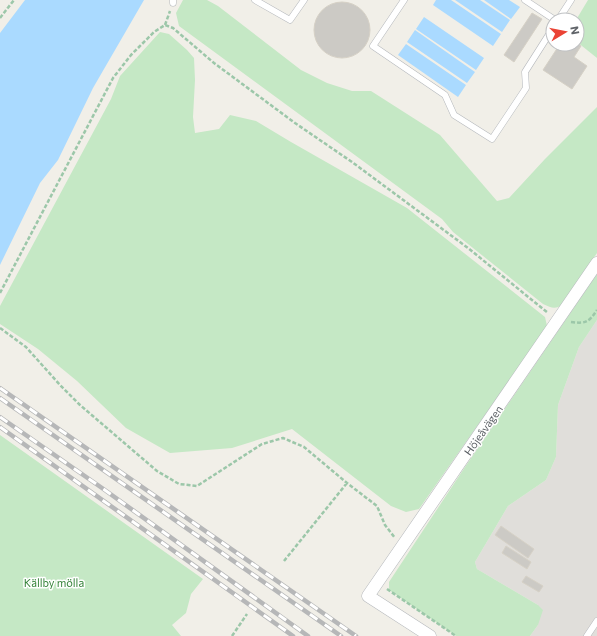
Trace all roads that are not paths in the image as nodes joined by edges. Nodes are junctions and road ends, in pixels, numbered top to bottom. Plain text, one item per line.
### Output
1 (255, 0) edge
2 (304, 0) edge
3 (404, 0) edge
4 (526, 0) edge
5 (571, 0) edge
6 (563, 12) edge
7 (545, 13) edge
8 (545, 41) edge
9 (597, 263) edge
10 (597, 621) edge
11 (430, 636) edge
12 (587, 636) edge

1 - 2 lane
3 - 8 lane
4 - 7 lane
5 - 6 lane
9 - 11 street, Höjeåvägen
10 - 12 lane

